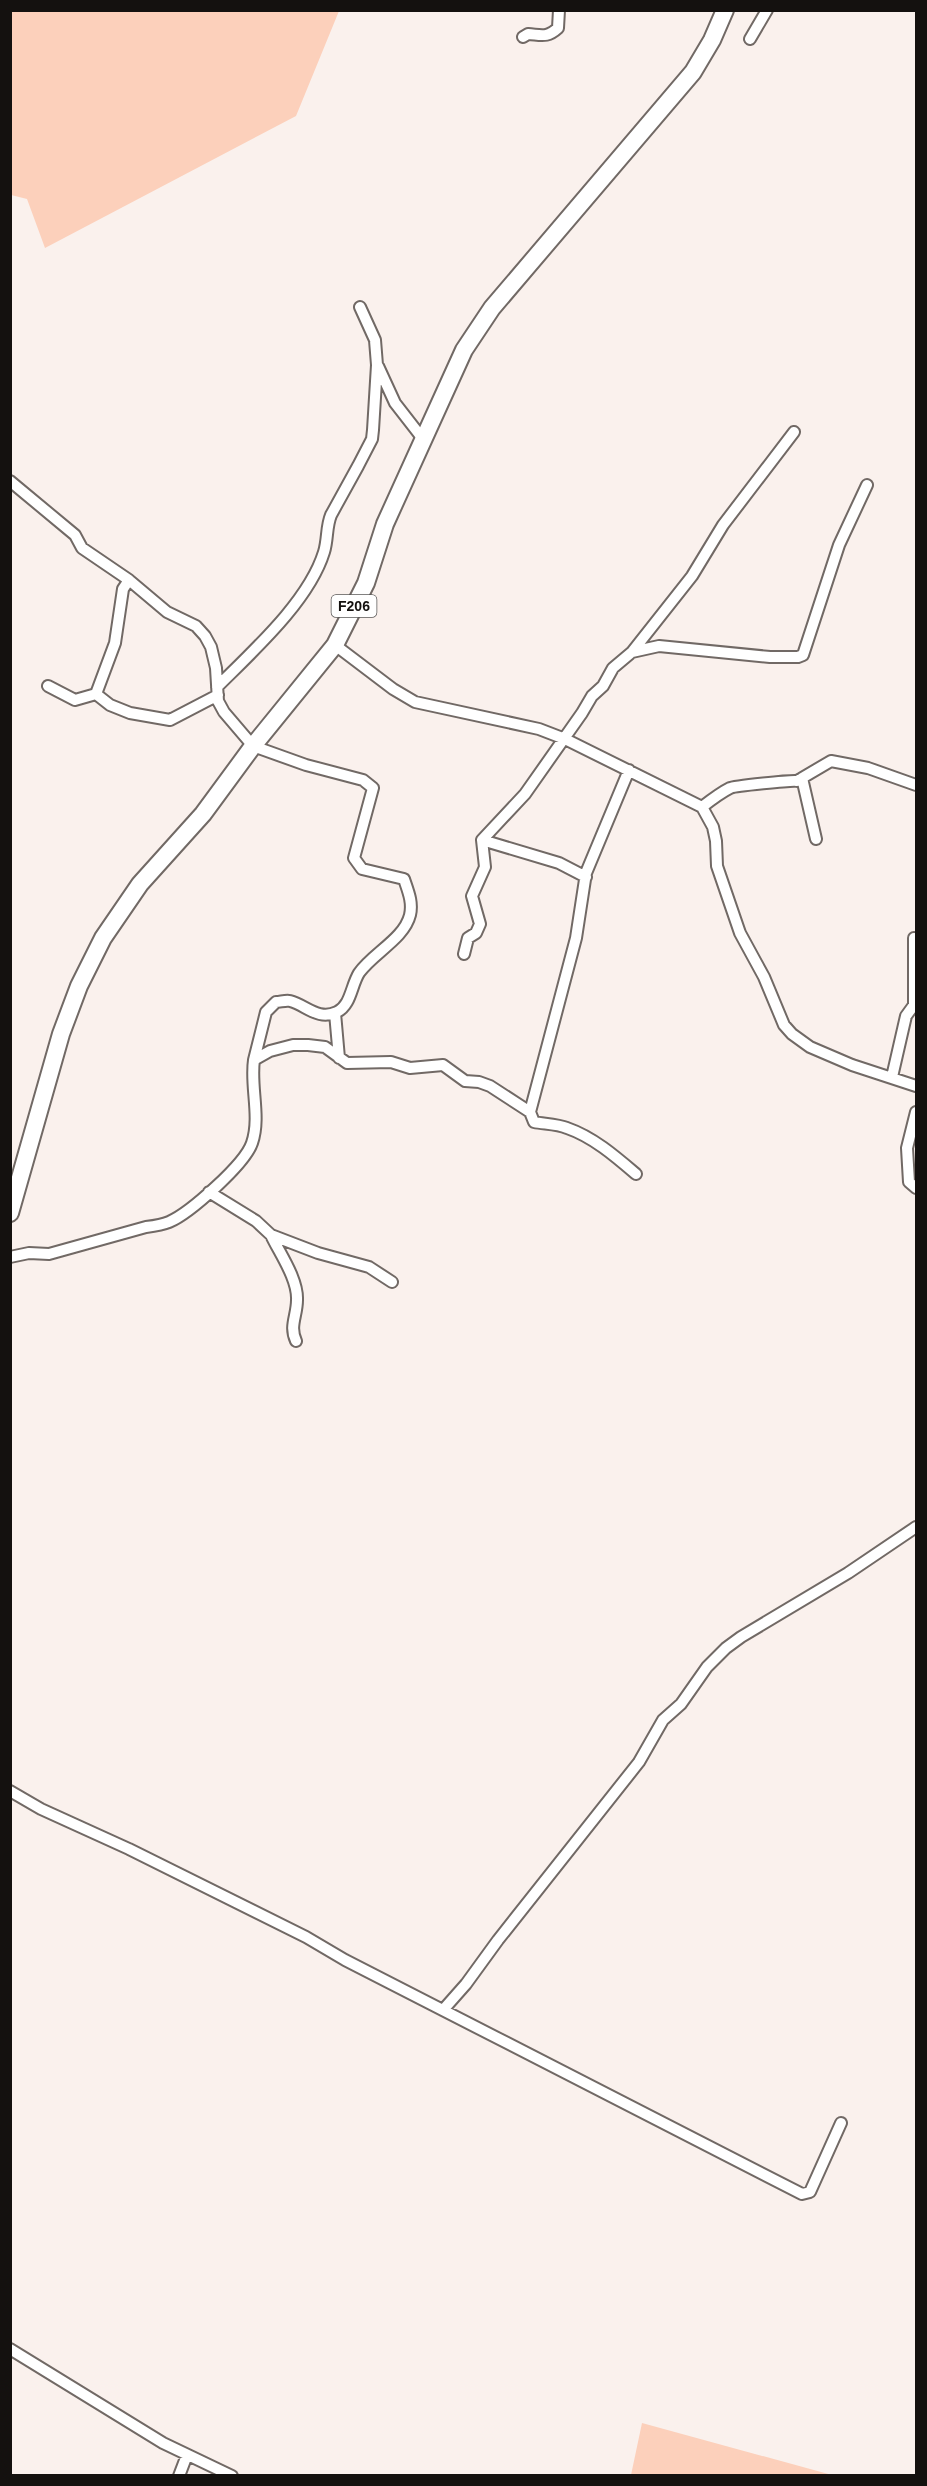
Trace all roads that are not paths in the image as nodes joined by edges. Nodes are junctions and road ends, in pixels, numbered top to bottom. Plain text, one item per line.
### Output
1 (559, 10) edge
2 (725, 10) edge
3 (767, 10) edge
4 (523, 37) dead end
5 (750, 39) dead end
6 (360, 307) dead end
7 (377, 365) junction
8 (794, 432) dead end
9 (423, 440) junction
10 (10, 481) edge
11 (867, 485) dead end
12 (129, 580) junction
13 (335, 645) junction
14 (632, 652) junction
15 (48, 686) dead end
16 (218, 691) junction
17 (96, 694) junction
18 (565, 739) junction
19 (253, 747) junction
20 (628, 771) junction
21 (802, 778) junction
22 (916, 785) edge
23 (702, 807) junction
24 (816, 839) dead end
25 (482, 840) junction
26 (586, 878) junction
27 (915, 938) dead end
28 (464, 954) dead end
29 (335, 1013) junction
30 (339, 1058) junction
31 (254, 1060) junction
32 (892, 1077) junction
33 (916, 1086) edge
34 (530, 1112) junction
35 (916, 1112) edge
36 (636, 1174) dead end
37 (916, 1188) edge
38 (209, 1192) junction
39 (10, 1213) edge
40 (271, 1235) junction
41 (10, 1257) edge
42 (392, 1282) dead end
43 (296, 1341) dead end
44 (916, 1527) edge
45 (10, 1791) edge
46 (443, 2010) junction
47 (841, 2123) dead end
48 (10, 2349) edge
49 (187, 2455) junction
50 (179, 2475) edge
51 (232, 2475) edge

1 - 4 street
2 - 9 main road, F206
3 - 5 street
6 - 7 street
7 - 9 street
7 - 16 street
8 - 14 street
9 - 13 main road, F206
10 - 12 street
11 - 14 street
12 - 16 street
12 - 17 street
13 - 18 street
13 - 19 main road, F206
14 - 18 street
15 - 17 street
16 - 17 street
16 - 19 street
18 - 20 street
18 - 25 street
19 - 29 street
19 - 39 main road, F206
20 - 23 street
20 - 26 street
21 - 22 street
21 - 23 street
21 - 24 street
23 - 32 street
25 - 26 street
25 - 28 street
26 - 34 street
27 - 32 street
29 - 30 street
29 - 31 street
30 - 31 street
30 - 34 street
31 - 38 street
32 - 33 street
34 - 36 street
35 - 37 street
38 - 40 street
38 - 41 street
40 - 42 street
40 - 43 street
44 - 46 street
45 - 46 street
46 - 47 street
48 - 49 street
49 - 50 street
49 - 51 street

